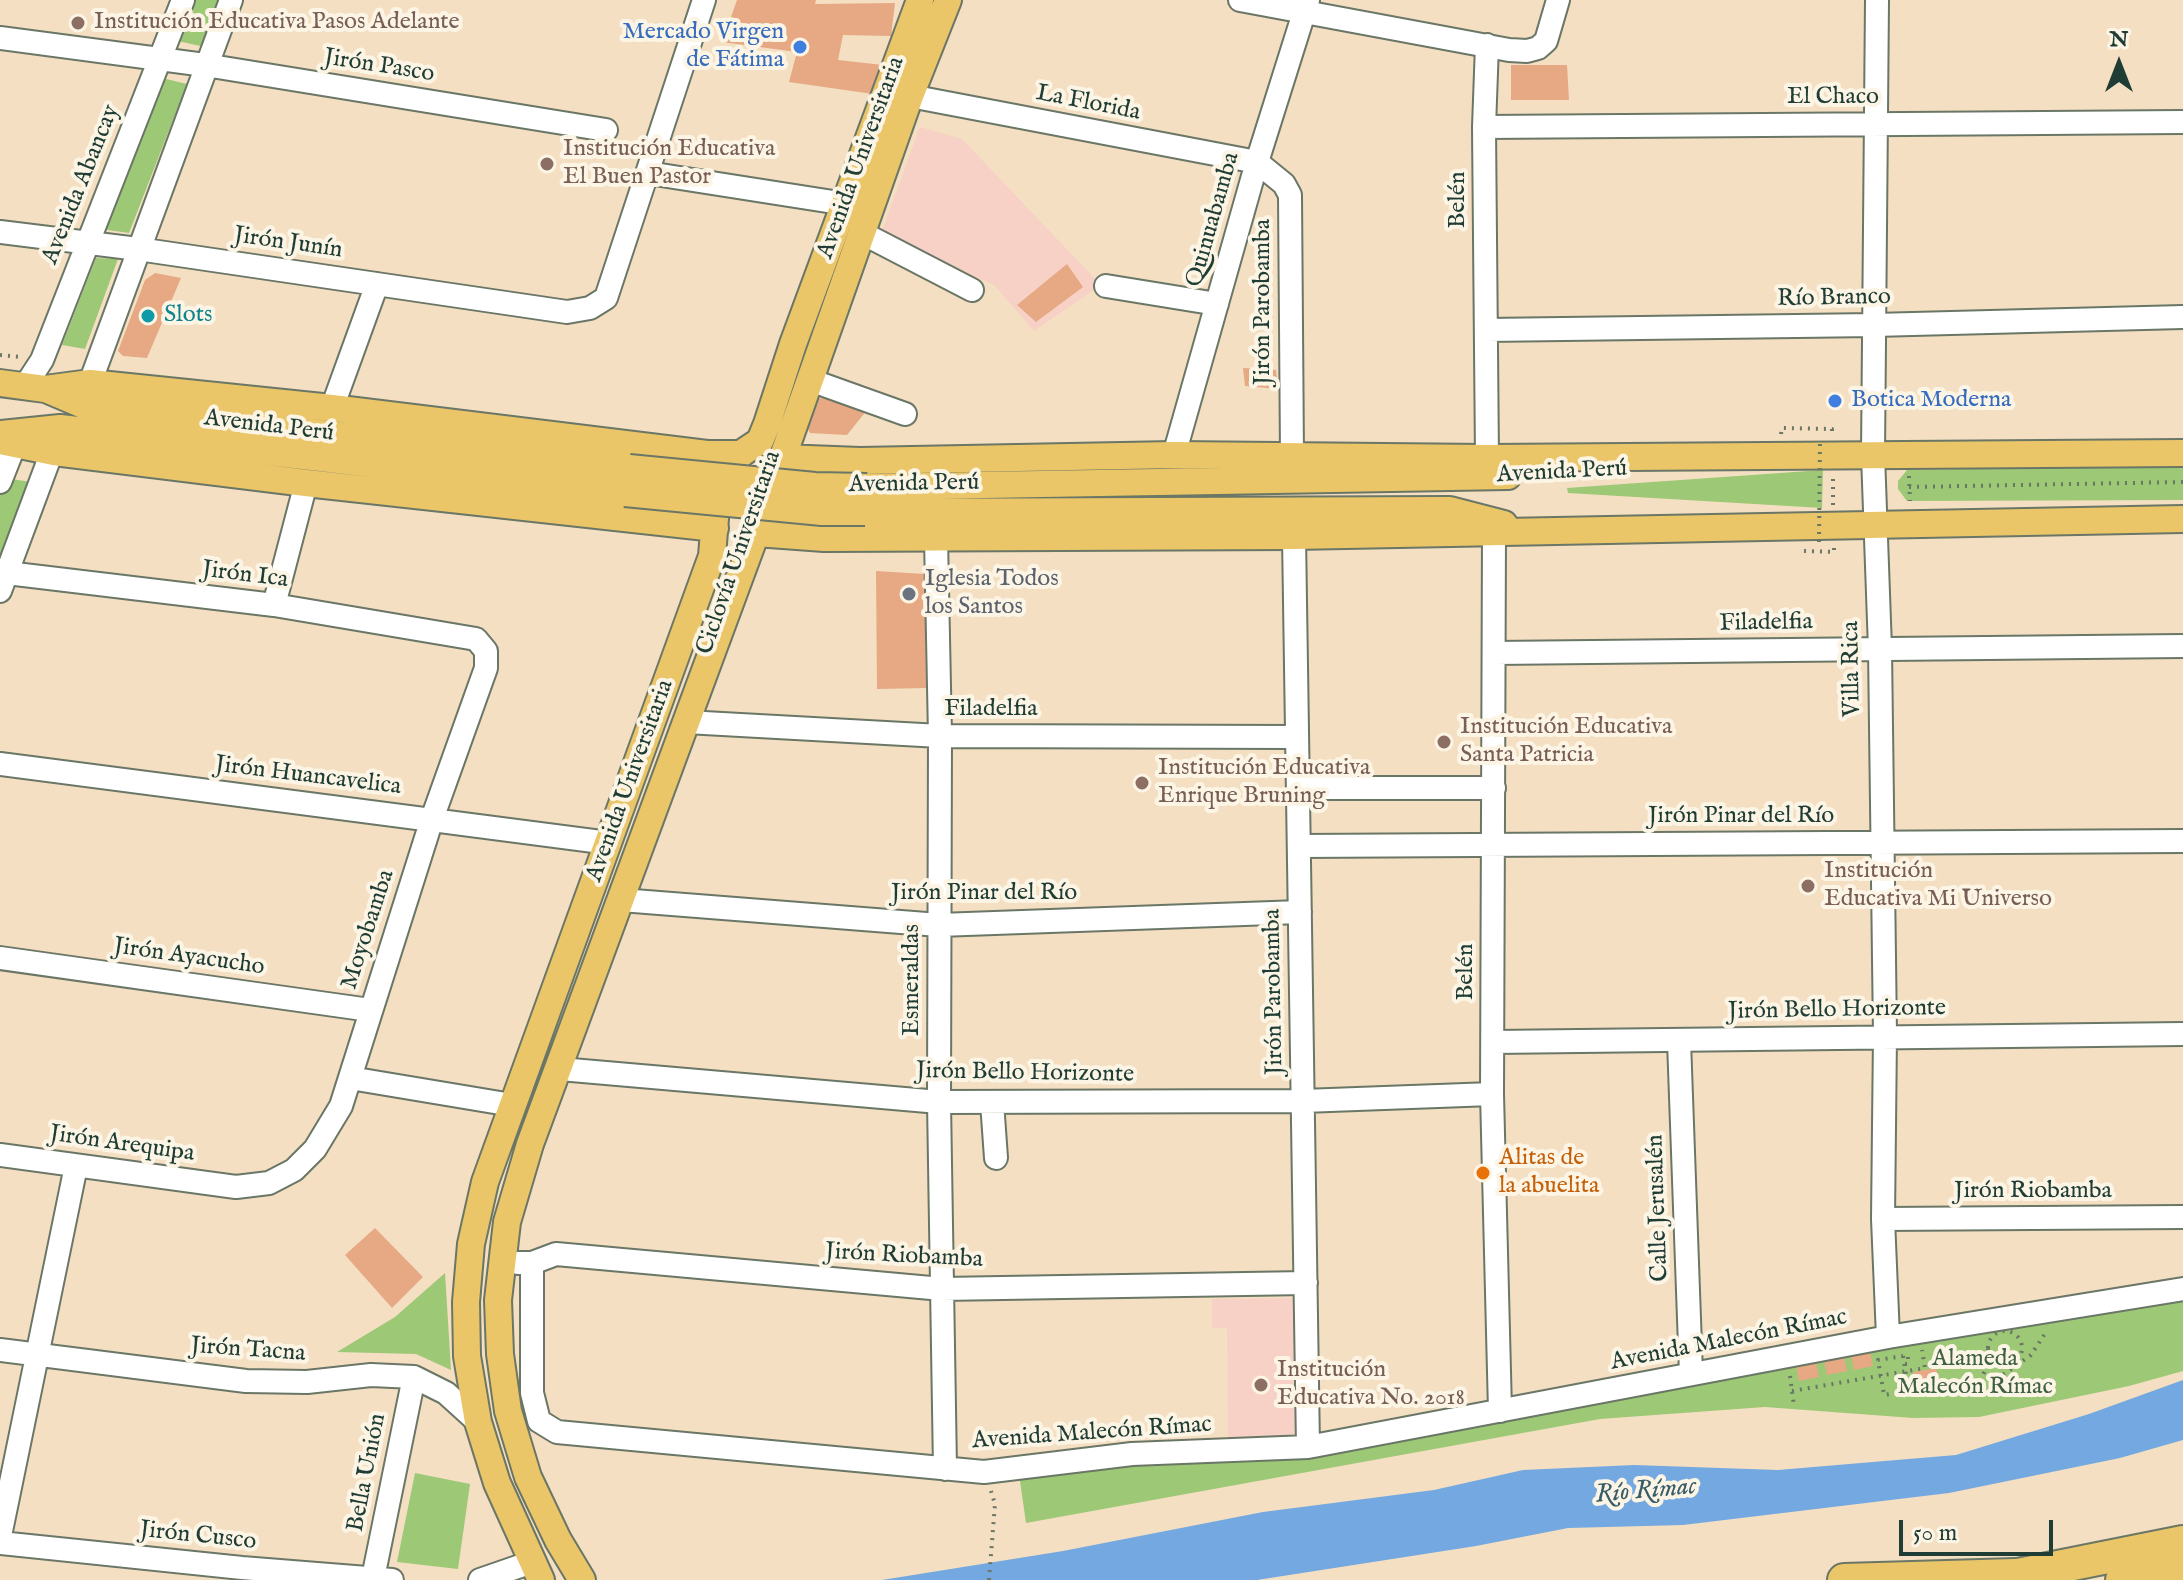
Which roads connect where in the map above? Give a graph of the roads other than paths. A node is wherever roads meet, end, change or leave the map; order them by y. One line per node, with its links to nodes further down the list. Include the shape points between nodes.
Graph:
1 (183, 0): 12 (street, Avenida Abancay)
2 (231, 0): 13 (street)
3 (704, 0): 20 (street)
4 (920, 0): 21 (main road, Avenida Universitaria)
5 (948, 0): 14 (main road, Avenida Universitaria)
6 (1240, 0): 9 (street)
7 (1558, 0): 11 (street, via 1546,41 1538,48 1518,51)
8 (1877, 0): 16 (street, Villa Rica)
9 (1306, 6): 11 (street); 19 (street, Quinuabamba)
10 (0, 38): 12 (street, Jirón Pasco)
11 (1487, 45): 17 (street, Belén)
12 (161, 59): 13 (street, Jirón Pasco); 24 (street, Avenida Abancay)
13 (205, 65): 18 (street, Jirón Pasco); 25 (street)
14 (910, 96): 19 (street, La Florida); 23 (main road, Avenida Universitaria)
15 (2183, 122): 16 (street, El Chaco)
16 (1876, 124): 17 (street, El Chaco); 31 (street, Villa Rica)
17 (1484, 127): 32 (street, Belén)
18 (606, 130)
19 (1257, 162): 29 (street, Quinuabamba); 45 (street, Jirón Parobamba, via 1290,195)
20 (648, 173): 21 (street); 26 (street, Jirón Junín, via 606,298 590,308 567,312)
21 (846, 204): 41 (main road, Avenida Universitaria, via 760,441)
22 (0, 232): 24 (street, Jirón Junín)
23 (862, 233): 28 (street); 33 (main road, Avenida Universitaria)
24 (86, 243): 25 (street, Jirón Junín); 35 (street, Avenida Abancay, via 42,360)
25 (138, 249): 26 (street, Jirón Junín); 34 (street)
26 (377, 284): 36 (street)
27 (1106, 286): 29 (street)
28 (972, 290)
29 (1217, 304): 42 (street, Quinuabamba)
30 (2183, 317): 31 (street, Río Branco)
31 (1874, 325): 32 (street, Río Branco); 43 (street, Villa Rica)
32 (1486, 330): 47 (street, Belén)
33 (810, 380): 37 (street); 46 (main road, Avenida Universitaria)
34 (90, 383): 35 (main road, Avenida Perú); 36 (main road, Avenida Perú)
35 (23, 386): 48 (main road, Avenida Perú, via 88,407)
36 (332, 408): 41 (main road, Avenida Perú)
37 (905, 414)
38 (5, 440): 39 (main road, Avenida Perú); 49 (street)
39 (57, 440): 48 (main road, Avenida Perú); 50 (main road, Avenida Perú); 60 (street)
40 (2183, 453): 43 (main road, Avenida Perú)
41 (741, 454): 54 (main road, Avenida Universitaria, via 721,486)
42 (1174, 455): 45 (main road, Avenida Perú); 46 (main road, Avenida Perú)
43 (1873, 455): 44 (main road, Avenida Perú); 53 (street, Villa Rica)
44 (1791, 456): 47 (main road, Avenida Perú); 51 (main road, Avenida Perú, via 1565,475)
45 (1292, 457): 47 (main road, Avenida Perú)
46 (782, 458): 55 (main road, Avenida Universitaria)
47 (1487, 458)
48 (627, 480): 51 (main road, Avenida Perú, bridge, via 822,512)
49 (0, 482)
50 (306, 483): 54 (main road, Avenida Perú); 61 (street)
51 (866, 499): 56 (main road, Avenida Perú, via 1450,510)
52 (2183, 519): 53 (main road, Avenida Perú)
53 (1876, 524): 56 (main road, Avenida Perú); 64 (street, Villa Rica)
54 (715, 528): 75 (main road, Avenida Universitaria, via 712,556)
55 (756, 533): 59 (main road, Avenida Perú); 66 (main road, Avenida Universitaria)
56 (1538, 533): 57 (main road, Avenida Perú)
57 (1494, 534): 58 (main road, Avenida Perú); 65 (street, Belén)
58 (1294, 536): 59 (main road, Avenida Perú); 68 (street, Jirón Parobamba)
59 (936, 538): 67 (street, Esmeraldas)
60 (3, 582): 61 (street, Jirón Ica)
61 (274, 605): 62 (street, Jirón Ica)
62 (476, 639): 72 (street, Moyobamba, via 486,651 486,668)
63 (2183, 646): 64 (street, Filadelfia)
64 (1880, 649): 65 (street, Filadelfia); 74 (street, Villa Rica)
65 (1494, 653): 71 (street, Belén)
66 (686, 722): 67 (street, Filadelfia); 78 (main road, Avenida Universitaria)
67 (940, 736): 68 (street, Filadelfia); 80 (street, Esmeraldas)
68 (1297, 737): 70 (street, Jirón Parobamba)
69 (0, 764): 72 (street, Jirón Huancavelica)
70 (1298, 788): 71 (street); 77 (street, Jirón Parobamba)
71 (1494, 788): 76 (street, Belén)
72 (432, 819): 75 (street, Jirón Huancavelica); 82 (street, Moyobamba)
73 (2183, 841): 74 (street, Jirón Pinar del Río)
74 (1881, 842): 76 (street, Jirón Pinar del Río); 84 (street, Villa Rica)
75 (609, 843): 93 (main road, Avenida Universitaria)
76 (1494, 845): 77 (street, Jirón Pinar del Río); 86 (street, Belén)
77 (1299, 846): 79 (street, Jirón Parobamba)
78 (621, 900): 80 (street, Jirón Pinar del Río); 87 (main road, Avenida Universitaria)
79 (1300, 912): 80 (street, Jirón Pinar del Río); 90 (street, Jirón Parobamba)
80 (939, 925): 91 (street, Esmeraldas)
81 (0, 958): 82 (street, Jirón Ayacucho)
82 (370, 1010): 88 (street, Moyobamba)
83 (2183, 1034): 84 (street, Jirón Bello Horizonte)
84 (1885, 1035): 85 (street, Jirón Bello Horizonte); 99 (street, Villa Rica)
85 (1679, 1041): 86 (street, Jirón Bello Horizonte); 108 (street, Calle Jerusalén)
86 (1493, 1042): 89 (street, Belén)
87 (560, 1069): 91 (street, Jirón Bello Horizonte); 100 (main road, Avenida Universitaria, via 516,1186)
88 (350, 1078): 93 (street); 97 (street, Moyobamba, via 335,1117 294,1170 269,1183)
89 (1492, 1094): 90 (street, Jirón Bello Horizonte); 110 (street, Belén)
90 (1303, 1101): 92 (street, Jirón Bello Horizonte); 102 (street, Jirón Parobamba)
91 (939, 1102): 92 (street, Jirón Bello Horizonte); 103 (street, Esmeraldas)
92 (992, 1102): 95 (street)
93 (512, 1105): 111 (main road, Avenida Universitaria, via 485,1182 471,1244 467,1356)
94 (0, 1155): 96 (street, Jirón Arequipa)
95 (996, 1158)
96 (76, 1166): 97 (street, Jirón Arequipa); 107 (street)
97 (236, 1187)
98 (2183, 1217): 99 (street, Jirón Riobamba)
99 (1883, 1219): 105 (street, Villa Rica)
100 (502, 1262): 101 (street, Jirón Riobamba); 122 (main road, Avenida Universitaria, via 499,1341 508,1411 528,1477)
101 (532, 1263): 103 (street, Jirón Riobamba, via 556,1254); 113 (street, Avenida Malecón Rímac, via 532,1393 539,1421 557,1432)
102 (1306, 1283): 103 (street, Jirón Riobamba); 112 (street, Jirón Parobamba)
103 (942, 1289): 113 (street, Esmeraldas)
104 (2183, 1289): 105 (street, Avenida Malecón Rímac)
105 (1888, 1337): 108 (street, Avenida Malecón Rímac)
106 (0, 1350): 107 (street, Jirón Tacna)
107 (37, 1355): 109 (street, Jirón Tacna, via 246,1381); 114 (street)
108 (1691, 1374): 110 (street, Avenida Malecón Rímac)
109 (414, 1377): 111 (street, Jirón Tacna, via 446,1393); 120 (street, Bella Unión)
110 (1500, 1411): 112 (street, Avenida Malecón Rímac)
111 (478, 1422): 118 (main road, Avenida Universitaria, via 497,1483)
112 (1308, 1447): 113 (street, Avenida Malecón Rímac, via 1132,1454 984,1472)
113 (945, 1469)
114 (0, 1536)
115 (2183, 1542): 119 (highway)
116 (0, 1543): 120 (street, Jirón Cusco)
117 (2183, 1569): 124 (highway)
118 (537, 1571): 121 (street)
119 (2008, 1577): 123 (highway)
120 (383, 1579)
121 (480, 1580)
122 (582, 1580)
123 (1844, 1580)
124 (2122, 1580)

